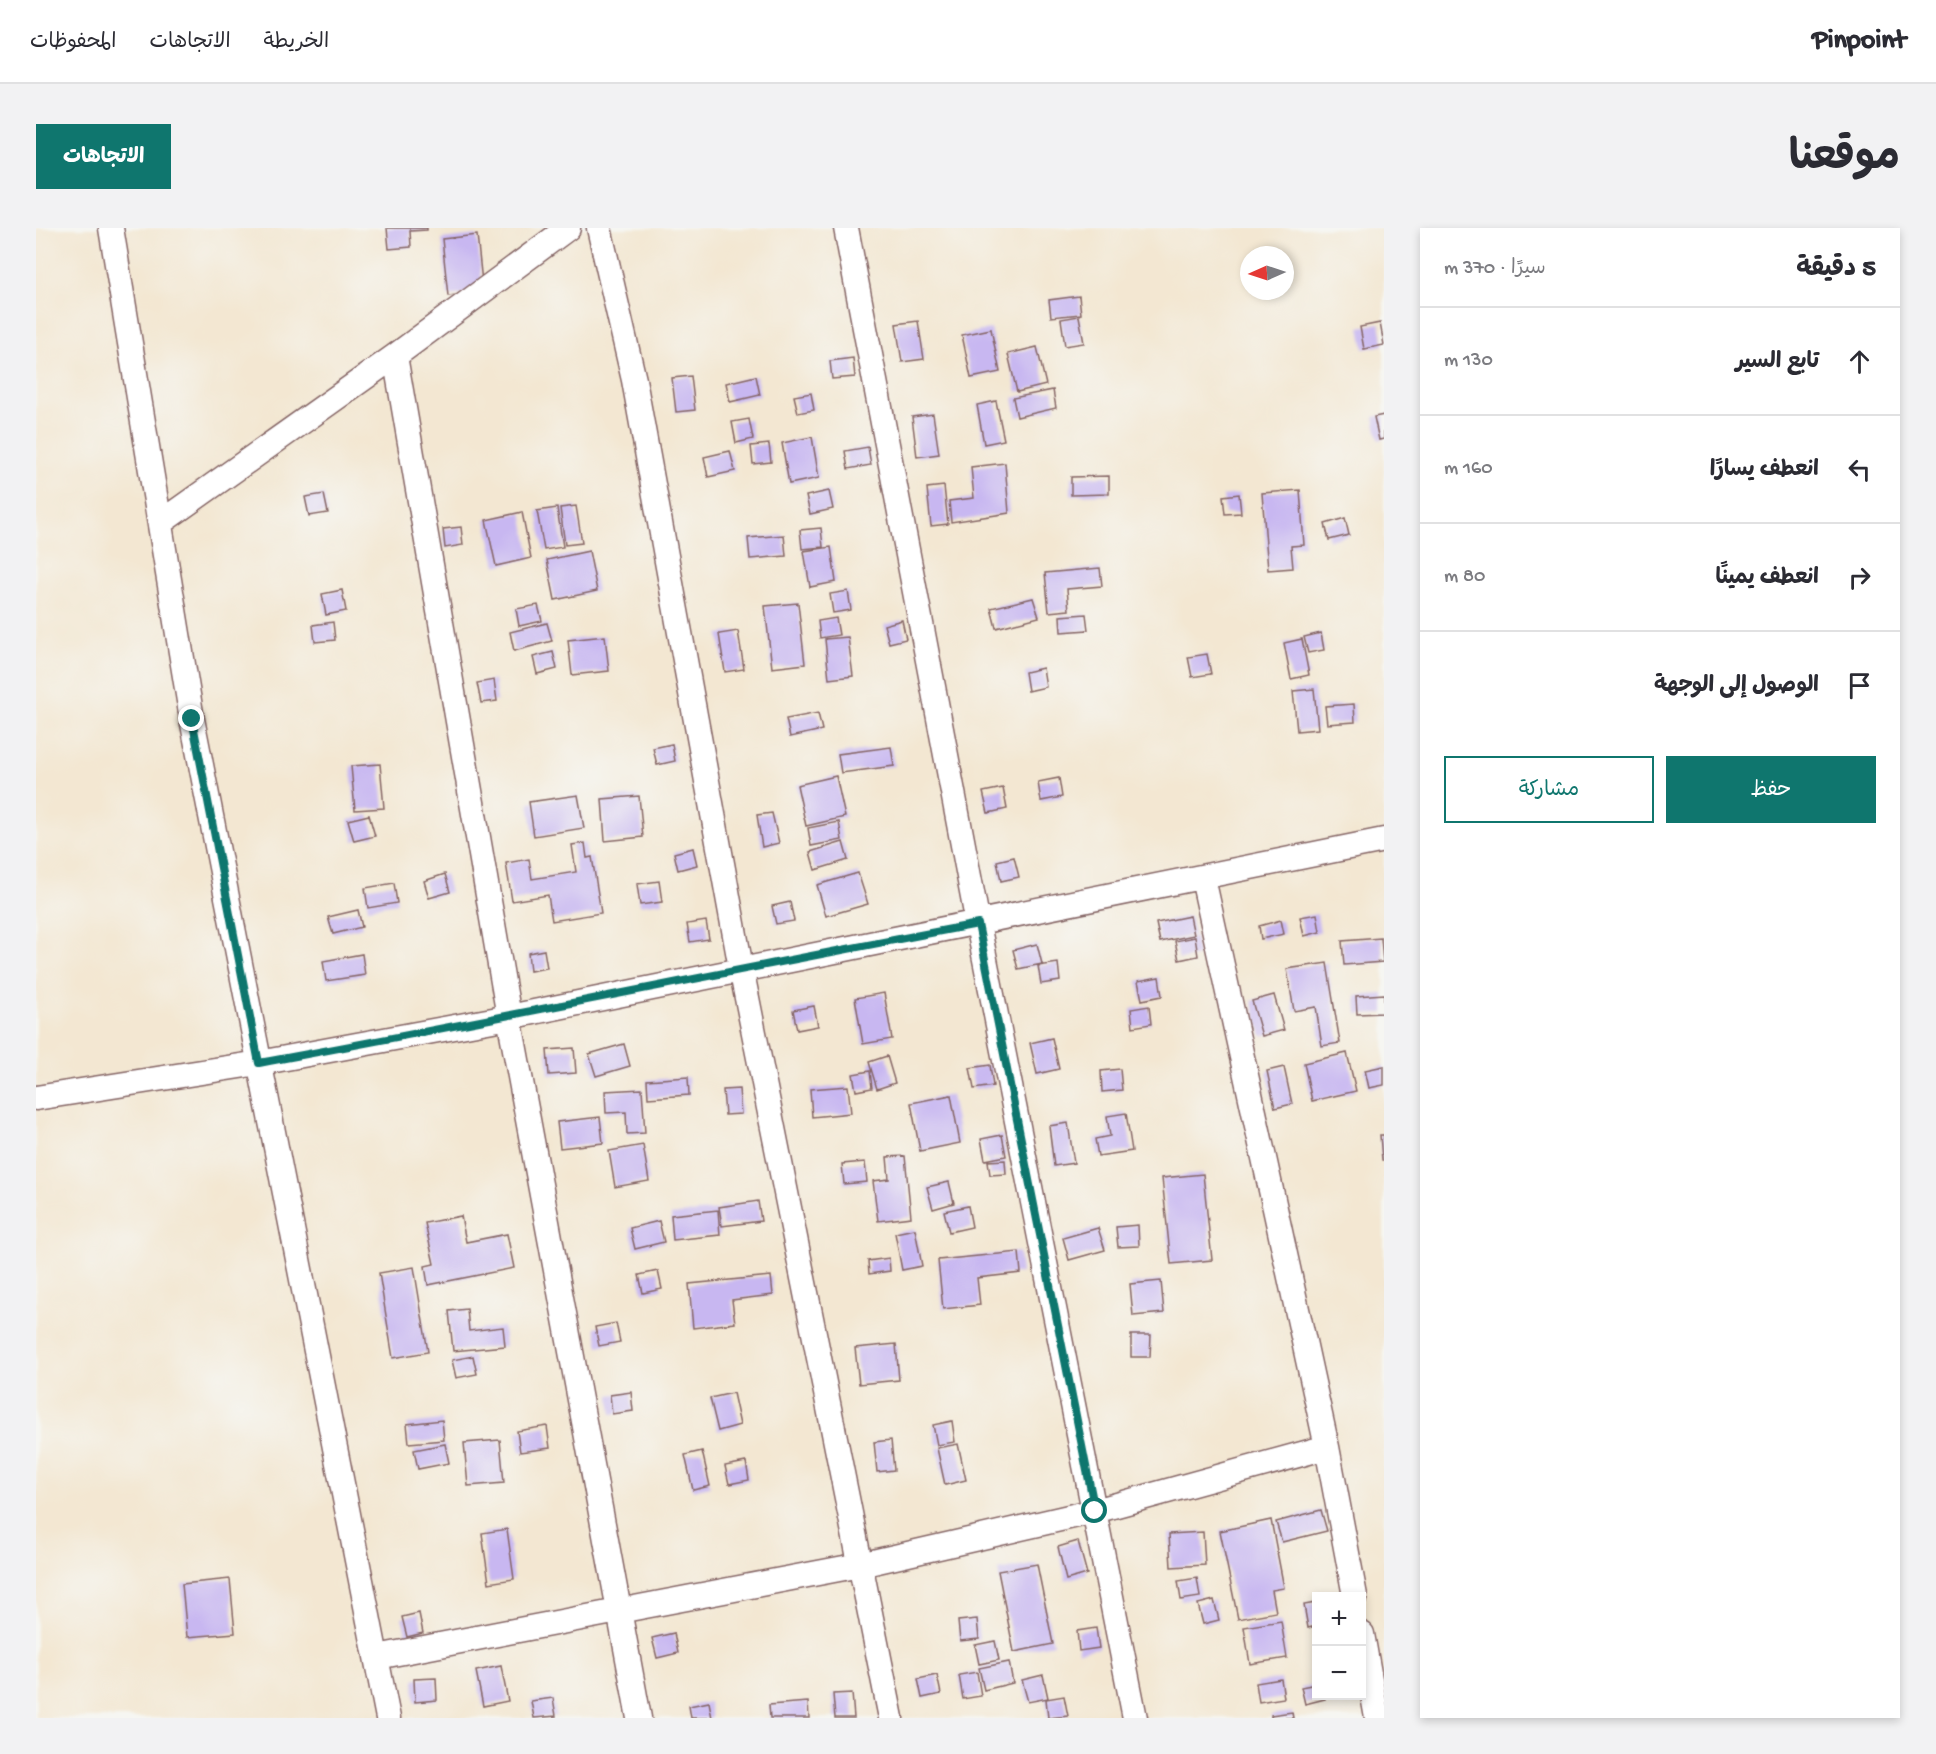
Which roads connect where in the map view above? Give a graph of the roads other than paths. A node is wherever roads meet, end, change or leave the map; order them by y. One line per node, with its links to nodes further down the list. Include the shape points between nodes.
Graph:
1 (111, 228): 6 (street)
2 (568, 228): 5 (street)
3 (599, 228): 10 (street, via 636,392)
4 (846, 228): 9 (street)
5 (394, 356): 6 (street); 11 (street)
6 (160, 523): 12 (street, via 192,719)
7 (1384, 840): 8 (street)
8 (1203, 878): 9 (street); 14 (street)
9 (978, 924): 10 (street); 15 (street)
10 (741, 968): 11 (street); 16 (street)
11 (509, 1017): 12 (street); 18 (street)
12 (259, 1063): 13 (street); 20 (street)
13 (36, 1098)
14 (1327, 1447): 15 (street); 17 (street)
15 (1095, 1511): 16 (street); 24 (street)
16 (861, 1565): 18 (street); 23 (street)
17 (1353, 1592)
18 (618, 1610): 20 (street); 22 (street)
19 (1364, 1646): 25 (street)
20 (377, 1657): 21 (street)
21 (388, 1718)
22 (639, 1718)
23 (891, 1718)
24 (1135, 1718)
25 (1377, 1718)

